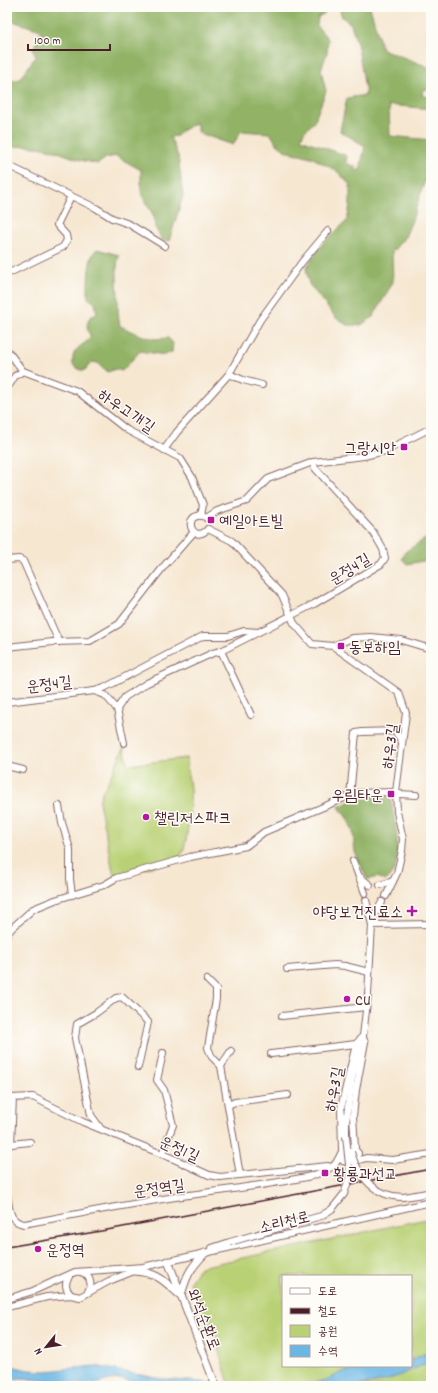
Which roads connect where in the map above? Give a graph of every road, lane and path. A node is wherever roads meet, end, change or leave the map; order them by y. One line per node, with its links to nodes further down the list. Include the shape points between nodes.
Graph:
1 (7, 165): 2 (street)
2 (71, 196): 4 (street, via 129,224); 5 (street, via 56,225 66,235 67,240 63,247)
3 (328, 231): 8 (street, via 260,320)
4 (165, 246)
5 (7, 274)
6 (7, 350): 7 (street)
7 (23, 371): 10 (street, via 15,376); 12 (street, 하우고개길, via 77,391 127,430)
8 (229, 374): 9 (street); 12 (street)
9 (262, 385)
10 (7, 388)
11 (431, 428): 13 (street, via 385,452)
12 (164, 450): 14 (street, 하우고개길, via 180,458 192,477 203,505)
13 (313, 462): 14 (street, via 268,480 248,501); 18 (street, 운정4길, via 315,468 373,532 385,558 382,564)
14 (204, 517): 15 (street, 하우고개길, via 209,525); 16 (street, via 196,516 192,519 190,523)
15 (208, 529): 16 (street, via 204,533); 18 (street, via 232,541 282,595)
16 (194, 532): 20 (street, via 119,624 90,640)
17 (7, 560): 20 (street, via 23,561)
18 (291, 616): 19 (street, 운정4길); 21 (street, via 312,644)
19 (260, 632): 24 (street, 운정4길); 25 (street, 운정4길, via 244,631 228,636 203,636)
20 (59, 642): 22 (street)
21 (333, 646): 23 (street, via 352,638 371,637 401,640); 29 (street, 하우3길, via 399,693 406,713)
22 (7, 647)
23 (431, 649)
24 (221, 651): 27 (street, 운정4길, via 147,683 125,697); 28 (street)
25 (94, 691): 26 (street, 운정4길); 27 (street, 운정4길, via 105,695)
26 (7, 702)
27 (117, 709): 30 (street)
28 (251, 715)
29 (402, 742): 33 (street, 하우3길); 34 (street, via 395,731 356,733)
30 (124, 743)
31 (7, 766): 32 (street)
32 (23, 770)
33 (396, 792): 34 (street, via 356,792); 35 (street); 39 (street, 하우3길, via 396,812 403,839 400,863)
34 (350, 796): 43 (street, via 264,832 246,846 190,857 116,878 104,885)
35 (416, 796)
36 (59, 806): 43 (street, via 70,849)
37 (353, 861): 38 (street)
38 (359, 876): 41 (street); 42 (street)
39 (392, 882): 40 (street); 45 (street, 하우3길)
40 (380, 884)
41 (370, 885)
42 (364, 893)
43 (72, 895): 47 (street, via 33,909)
44 (366, 900): 45 (street, 하우3길)
45 (372, 923): 46 (street); 49 (street, 하우3길)
46 (431, 924)
47 (8, 932)
48 (287, 969): 49 (street, via 335,965)
49 (369, 972): 51 (street, 하우3길)
50 (207, 980): 58 (street, via 216,989 208,1048 212,1057)
51 (366, 1007): 52 (street); 53 (street, 하우3길)
52 (282, 1016)
53 (363, 1036): 54 (street, 하우3길); 65 (street, via 352,1078); 68 (street, 하우3길, via 365,1042 353,1116)
54 (356, 1044): 57 (street); 69 (street, 하우3길, via 340,1108)
55 (231, 1051): 58 (street)
56 (163, 1053): 70 (street, via 157,1080 164,1090 173,1125)
57 (271, 1054)
58 (221, 1066): 63 (street)
59 (138, 1067): 64 (street, via 148,1022 122,997 116,998 77,1024 74,1038 91,1115)
60 (7, 1093): 62 (street)
61 (288, 1095): 63 (street)
62 (12, 1098): 64 (street, 운정1길, via 33,1097); 67 (street)
63 (228, 1105): 76 (street)
64 (100, 1129): 70 (street, 운정1길)
65 (346, 1136): 77 (street, bridge, via 360,1174 383,1194 403,1197); 81 (street, bridge, via 350,1175 344,1194 332,1209 309,1220)
66 (30, 1142): 67 (street)
67 (9, 1146)
68 (356, 1151): 69 (street, via 352,1147 347,1147); 72 (street); 73 (street)
69 (341, 1153): 74 (street); 75 (street)
70 (162, 1154): 76 (street, 운정1길, via 209,1175)
71 (431, 1154): 72 (street, via 394,1160)
72 (366, 1158): 73 (street)
73 (356, 1161): 74 (street)
74 (346, 1163): 75 (street, 운정1길)
75 (334, 1165): 76 (street, 운정1길); 78 (street, 운정역길, via 313,1175 106,1208 24,1224 13,1219)
76 (240, 1175)
77 (431, 1192)
78 (7, 1195)
79 (431, 1202): 80 (street, 소리천로)
80 (205, 1253): 81 (street, 소리천로); 89 (street, via 192,1267)
81 (183, 1258): 82 (street, 소리천로)
82 (168, 1261): 83 (street, 소리천로); 89 (street, 와석순환로)
83 (144, 1267): 84 (street); 85 (street)
84 (135, 1271): 87 (street); 89 (street, via 158,1276)
85 (79, 1272): 86 (street); 87 (street, via 86,1274 91,1281)
86 (71, 1274): 88 (street, via 66,1280); 90 (street)
87 (87, 1293): 88 (street, via 80,1297)
88 (71, 1295): 91 (street, via 47,1297)
89 (181, 1296): 92 (street, 와석순환로)
90 (7, 1299)
91 (7, 1307)
92 (216, 1386)

